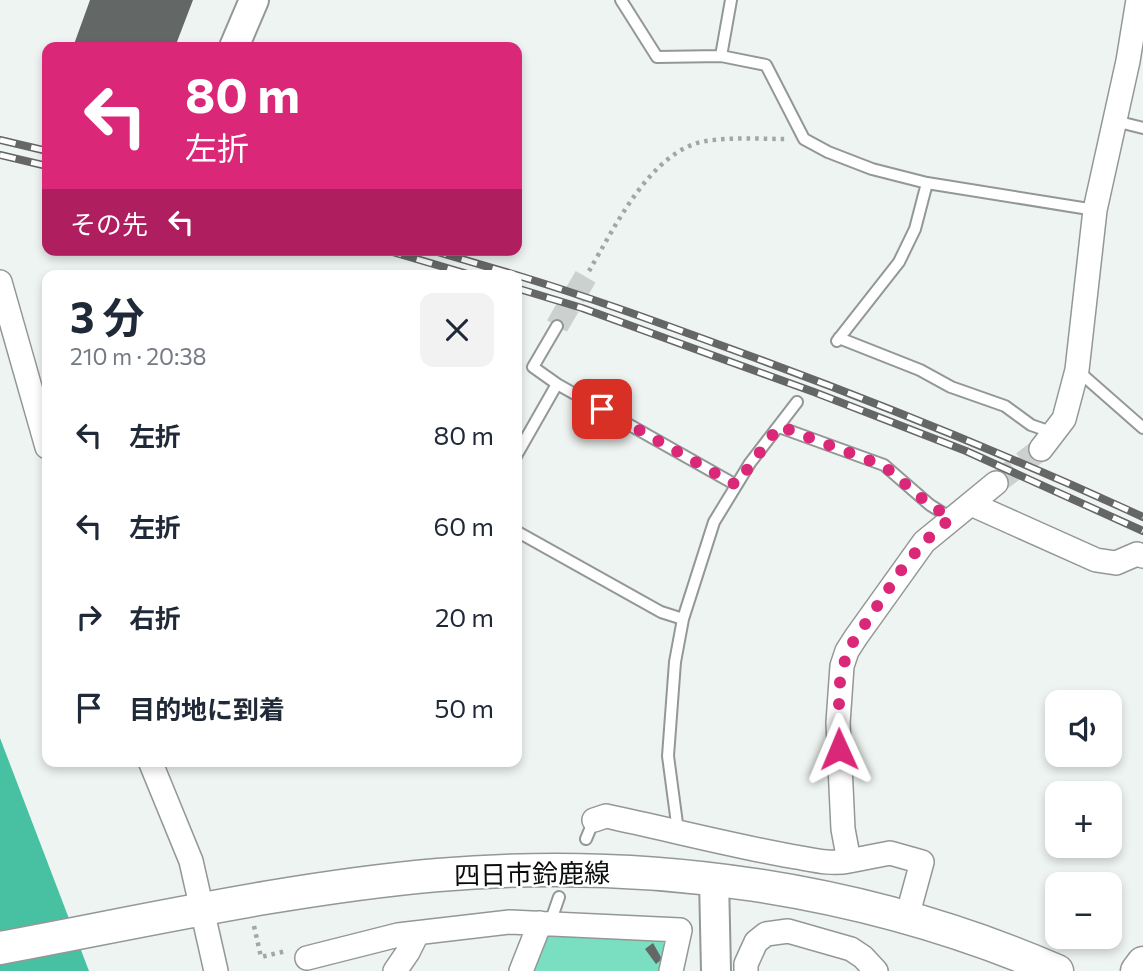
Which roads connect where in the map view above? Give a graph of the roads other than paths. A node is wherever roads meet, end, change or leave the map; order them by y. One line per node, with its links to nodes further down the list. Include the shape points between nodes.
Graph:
1 (254, 0): 5 (street)
2 (621, 0): 6 (lane, via 657,57)
3 (731, 0): 6 (lane)
4 (1138, 0): 7 (street)
5 (236, 42)
6 (720, 56): 10 (lane, via 766,65 804,139 872,169)
7 (1135, 62): 8 (street)
8 (1115, 121): 9 (lane); 11 (street)
9 (1143, 128)
10 (927, 183): 11 (lane); 20 (lane, via 915,229 899,262 838,339 1005,406)
11 (1095, 210): 14 (street)
12 (0, 282): 19 (street)
13 (557, 326): 15 (lane, via 533,367)
14 (1077, 370): 18 (lane); 20 (street, via 1064,419)
15 (558, 384): 21 (lane); 23 (lane)
16 (797, 402): 17 (lane)
17 (779, 426): 23 (lane); 25 (lane, via 884,466)
18 (1143, 428)
19 (42, 429)
20 (1047, 441)
21 (522, 446)
22 (996, 483): 24 (street)
23 (736, 485): 28 (lane, via 714,522)
24 (971, 504): 25 (street); 27 (street, via 1096,560 1116,562)
25 (951, 518): 32 (street, via 902,569 851,644 842,666 838,723)
26 (522, 534): 28 (lane, via 661,612)
27 (1143, 556)
28 (683, 619): 31 (lane, via 667,756)
29 (152, 767): 35 (street, via 191,861)
30 (590, 829): 31 (street, via 606,816)
31 (678, 831): 32 (street, via 825,862)
32 (849, 860): 36 (street, via 890,853 922,862)
33 (714, 879): 35 (main road, 四日市鈴鹿線, via 562,869 500,871 388,881); 36 (main road, 四日市鈴鹿線, via 795,891); 46 (street)
34 (559, 897): 37 (lane)
35 (195, 912): 39 (main road, 四日市鈴鹿線); 42 (street)
36 (907, 917): 49 (main road, 四日市鈴鹿線)
37 (545, 923): 38 (street, via 510,922); 44 (street); 45 (street, via 680,930)
38 (417, 934): 40 (street); 43 (street)
39 (0, 948)
40 (307, 958)
41 (1143, 963): 50 (main road)
42 (216, 971)
43 (394, 971)
44 (521, 971)
45 (671, 971)
46 (716, 971)
47 (746, 971): 48 (street, via 756,942 766,934 788,931 851,949)
48 (876, 971)
49 (1057, 971)
50 (1137, 971)

